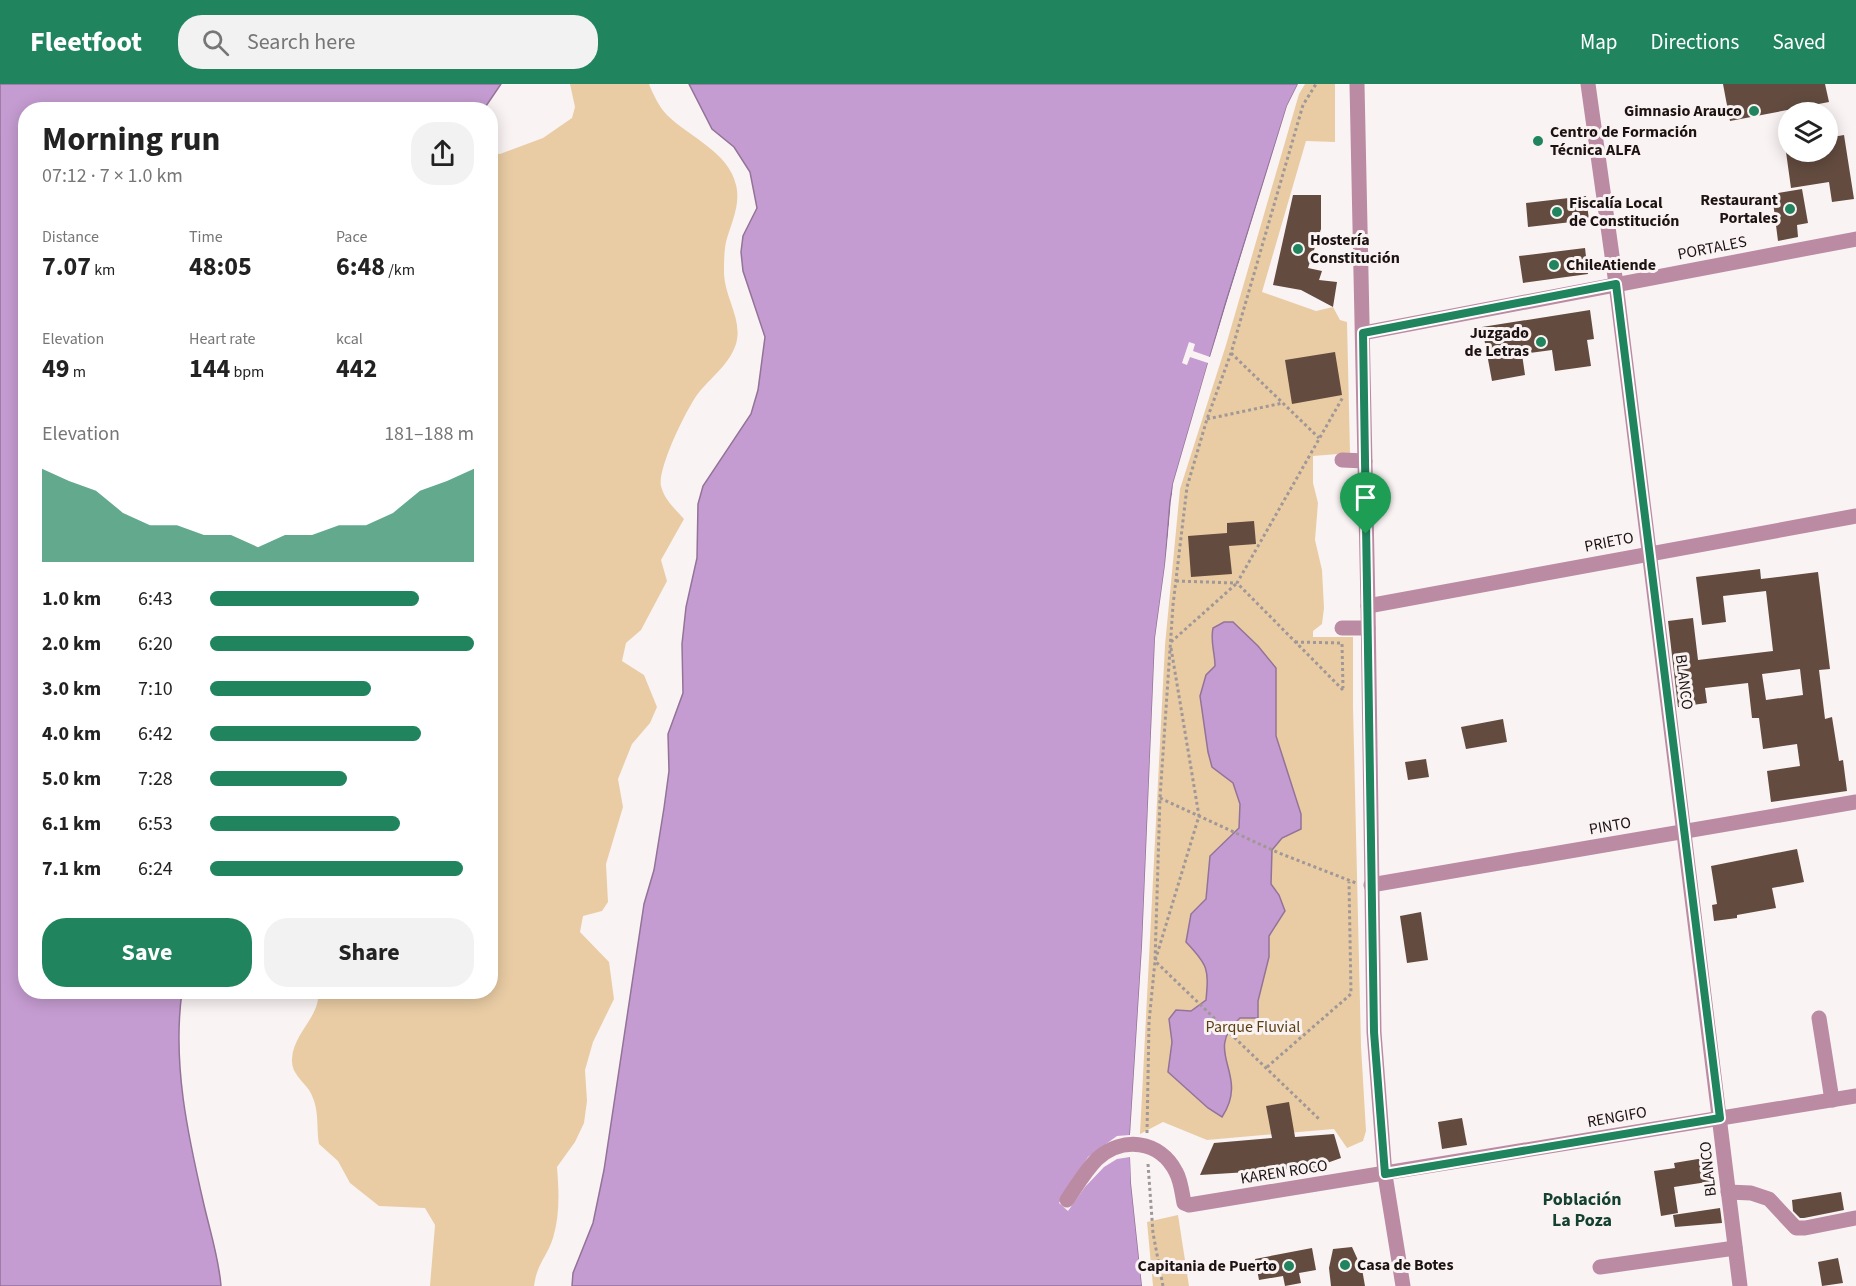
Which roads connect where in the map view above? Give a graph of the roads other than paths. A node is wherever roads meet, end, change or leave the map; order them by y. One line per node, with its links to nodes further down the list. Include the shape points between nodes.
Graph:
1 (1357, 84): 5 (street)
2 (1588, 84): 4 (street, BLANCO)
3 (1856, 239): 4 (street, PORTALES)
4 (1616, 284): 5 (street, PORTALES); 9 (street, BLANCO)
5 (1363, 333): 7 (street)
6 (1342, 460): 7 (street)
7 (1365, 461): 10 (street)
8 (1856, 516): 9 (street, PRIETO)
9 (1650, 553): 10 (street, PRIETO); 14 (street, BLANCO)
10 (1368, 606): 12 (street)
11 (1342, 628): 12 (street)
12 (1368, 628): 15 (street)
13 (1856, 802): 14 (street, PINTO)
14 (1685, 831): 15 (street, PINTO); 19 (street, BLANCO)
15 (1371, 885): 20 (street, via 1374,1032)
16 (1819, 1018): 18 (street)
17 (1856, 1096): 18 (street, RENGIFO)
18 (1832, 1100): 19 (street, RENGIFO)
19 (1720, 1118): 20 (street, RENGIFO); 21 (street, BLANCO)
20 (1385, 1174): 22 (street, KAREN ROCO, via 1189,1205 1184,1203 1180,1181 1170,1163 1146,1144 1123,1145 1098,1158); 26 (street)
21 (1728, 1192): 23 (street, via 1769,1199 1796,1228); 24 (street, BLANCO)
22 (1067, 1200)
23 (1855, 1218)
24 (1735, 1248): 25 (street); 27 (street, BLANCO)
25 (1600, 1267)
26 (1403, 1286)
27 (1740, 1286)

